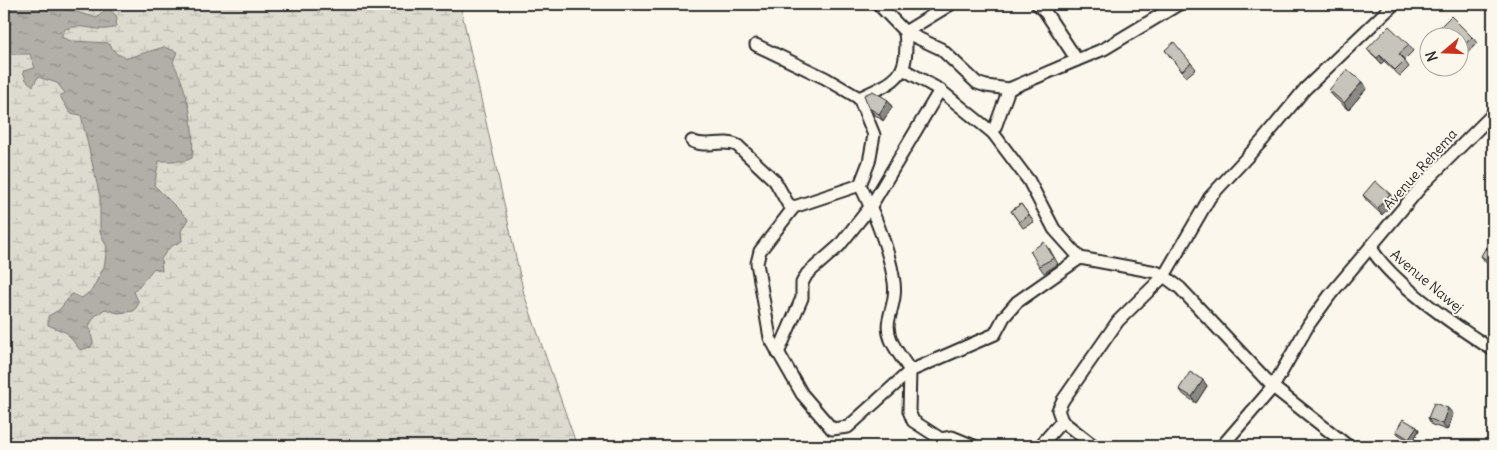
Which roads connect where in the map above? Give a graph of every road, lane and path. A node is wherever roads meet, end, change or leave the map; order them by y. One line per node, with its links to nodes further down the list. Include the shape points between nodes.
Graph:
1 (878, 4): 6 (street)
2 (951, 4): 6 (street)
3 (1037, 4): 8 (street)
4 (1179, 4): 8 (street, via 1104,49)
5 (1394, 4): 21 (street, via 1305,89 1210,197)
6 (905, 32): 9 (street, via 908,52); 10 (street, via 941,49 977,82 992,88)
7 (756, 45): 12 (street)
8 (1078, 60): 10 (street)
9 (903, 69): 11 (street); 12 (street, via 887,85)
10 (1009, 89): 14 (street)
11 (940, 90): 14 (street); 17 (street)
12 (859, 98): 16 (street, via 874,135 870,162)
13 (1493, 114): 19 (street, Avenue Rehema, via 1425,182)
14 (993, 132): 20 (street, via 1034,189 1054,229)
15 (692, 141): 18 (street, via 738,146 775,181 788,204)
16 (860, 185): 17 (street); 18 (street)
17 (871, 206): 23 (street, via 839,246 806,274 802,282 802,298); 24 (street, via 894,282 889,334 892,345)
18 (794, 207): 23 (street, via 760,251 757,262 770,338)
19 (1371, 248): 22 (street, Avenue Nawej, via 1394,276 1462,330); 25 (street, Avenue Rehema, via 1309,324)
20 (1080, 258): 21 (street); 24 (street, via 1017,302 995,334)
21 (1164, 276): 25 (street, via 1180,288); 26 (street, via 1118,321 1063,400 1058,410)
22 (1493, 350)
23 (778, 353): 24 (street, via 802,394 832,429 848,427)
24 (910, 371): 27 (street, via 909,411 913,421 941,439 952,437)
25 (1273, 387): 30 (street, Avenue Rehema); 31 (street)
26 (1062, 421): 28 (street); 29 (street)
27 (974, 446)
28 (1040, 446)
29 (1094, 446)
30 (1222, 446)
31 (1348, 446)

